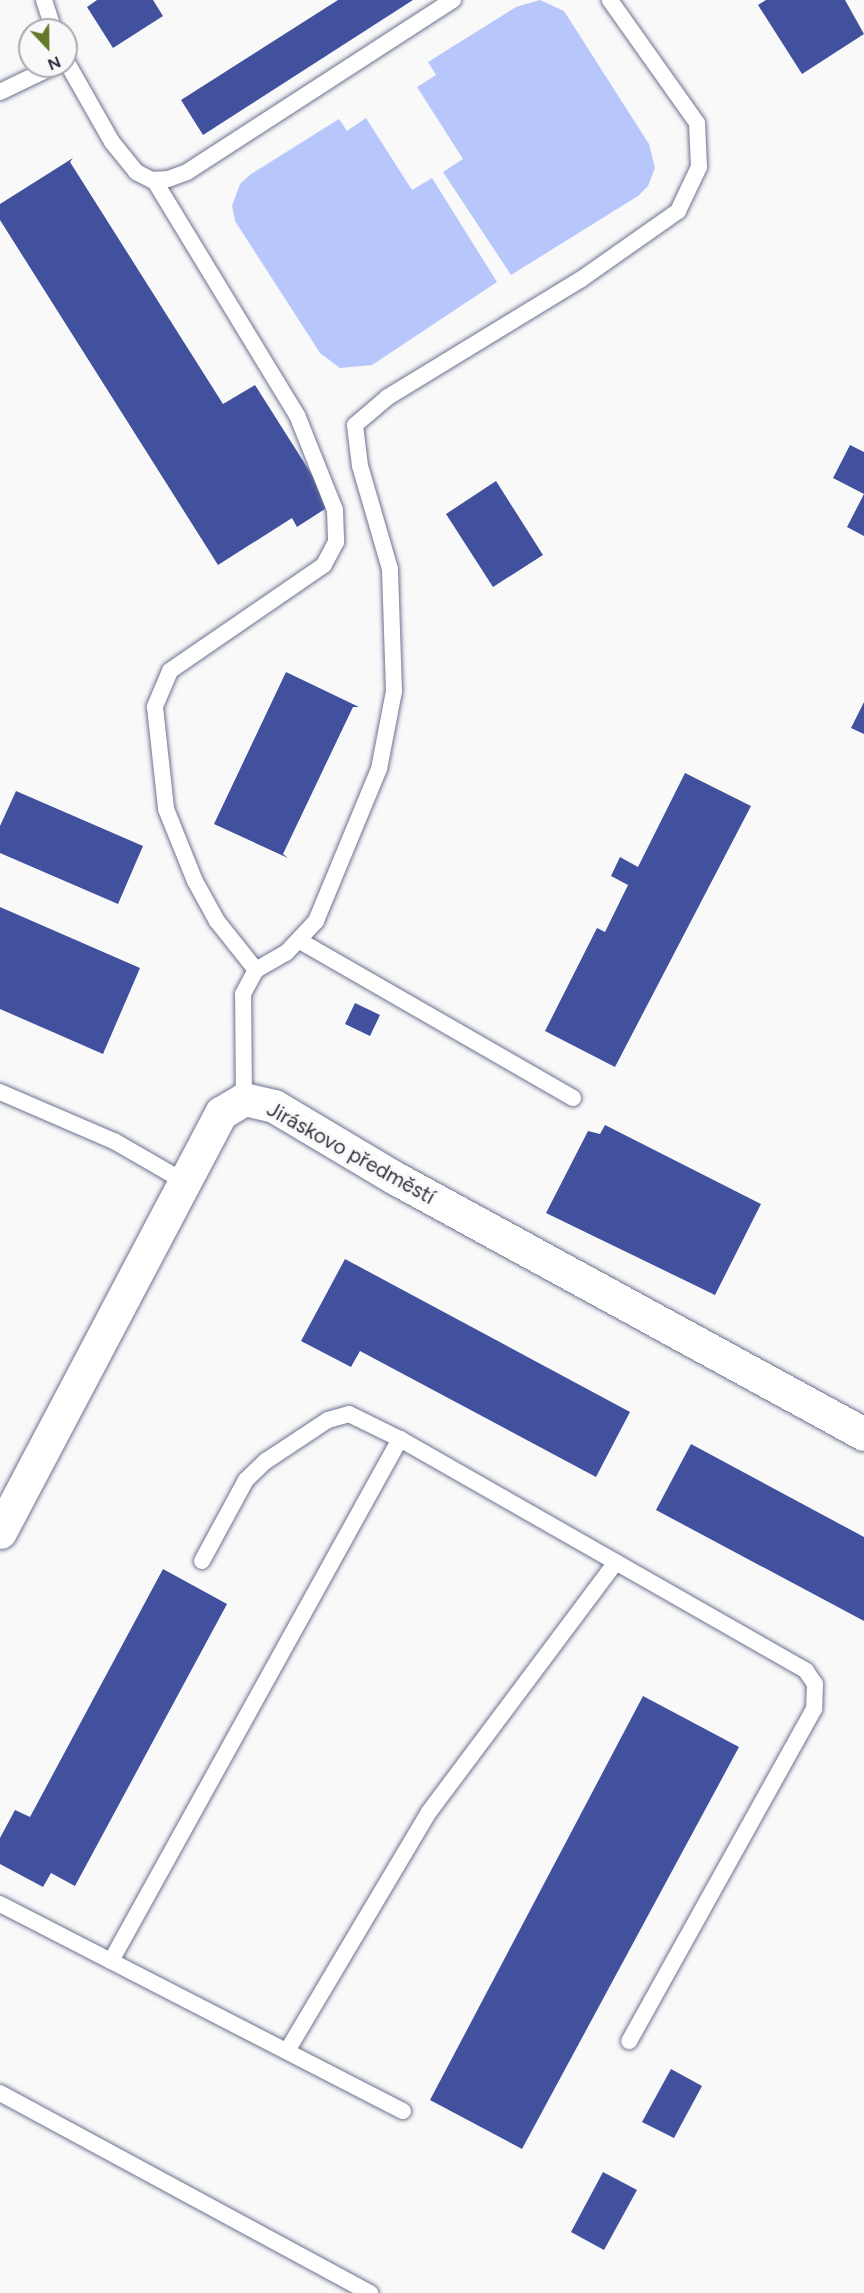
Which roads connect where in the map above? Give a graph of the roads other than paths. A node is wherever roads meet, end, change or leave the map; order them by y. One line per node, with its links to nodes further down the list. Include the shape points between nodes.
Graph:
1 (44, 0): 4 (lane)
2 (453, 0): 8 (lane, via 187,172)
3 (609, 0): 9 (lane, via 697,123 699,167 678,211 580,280 388,397 355,425 360,466 390,569 394,692 379,769 316,921)
4 (50, 18)
5 (29, 78): 7 (lane)
6 (76, 78): 8 (lane, via 112,142 136,172)
7 (0, 92)
8 (154, 180): 10 (lane, via 297,415 335,510 336,542 324,565 170,671 155,707 166,809 195,881 217,921)
9 (300, 941): 10 (lane); 12 (lane)
10 (256, 970): 13 (lane, via 243,994)
11 (0, 1092): 14 (lane, via 114,1141)
12 (573, 1098)
13 (244, 1099): 14 (street, Jiráskovo předměstí, via 221,1113); 15 (street, Jiráskovo předměstí, via 274,1106 395,1178)
14 (185, 1182): 17 (street, Jiráskovo předměstí)
15 (864, 1434)
16 (400, 1439): 18 (lane, via 349,1414 328,1420 266,1461 246,1480); 19 (lane); 21 (lane)
17 (0, 1532)
18 (202, 1561)
19 (616, 1562): 22 (lane, via 806,1671 817,1696 814,1709); 23 (lane, via 429,1812)
20 (0, 1904): 21 (lane)
21 (111, 1961): 23 (lane)
22 (629, 2041)
23 (286, 2051): 25 (lane)
24 (0, 2093): 26 (lane)
25 (404, 2111)
26 (370, 2293)

